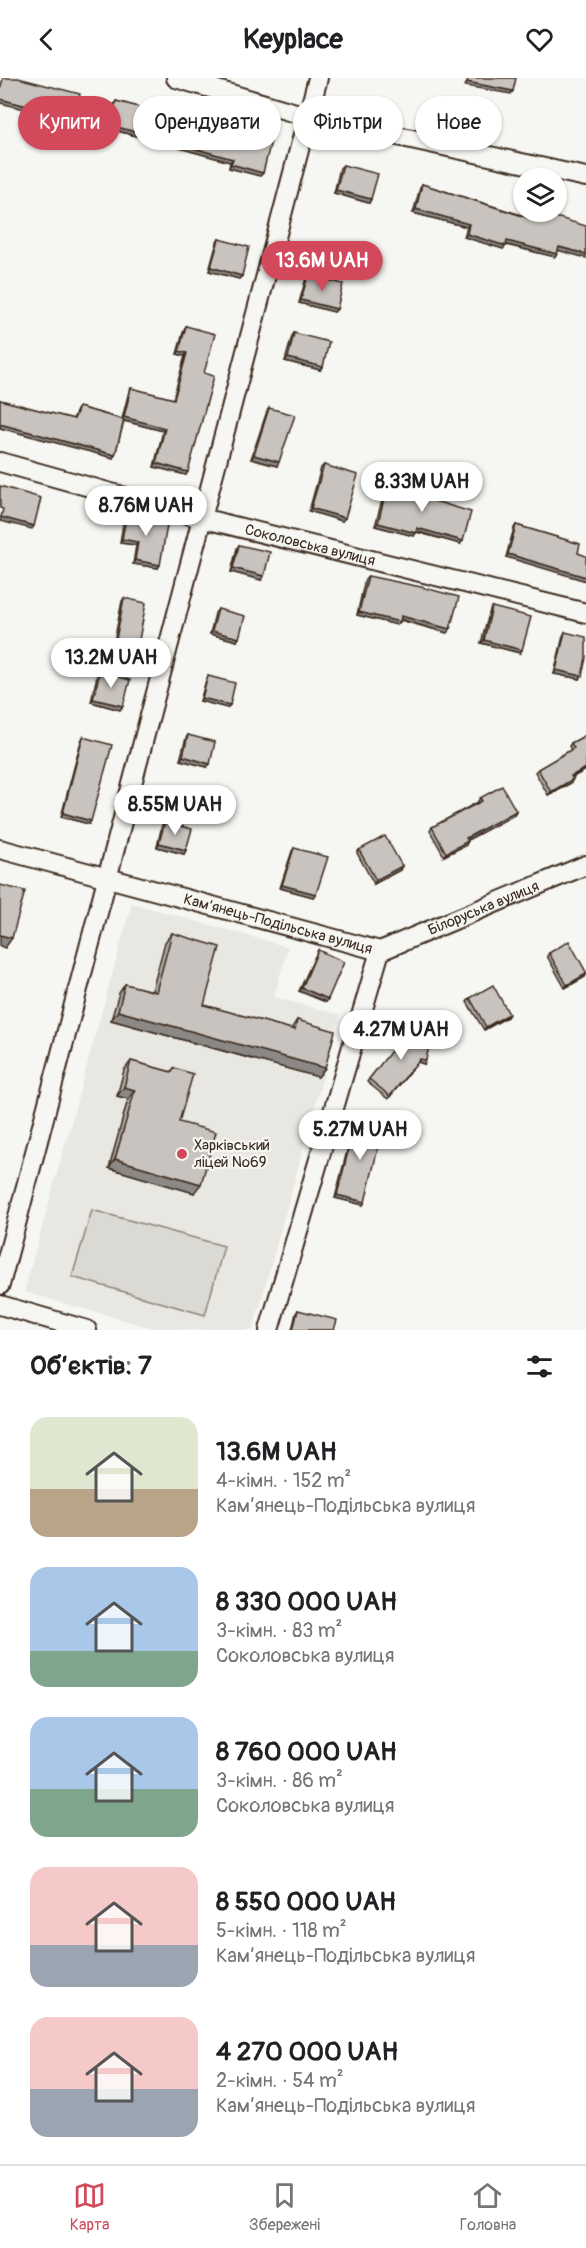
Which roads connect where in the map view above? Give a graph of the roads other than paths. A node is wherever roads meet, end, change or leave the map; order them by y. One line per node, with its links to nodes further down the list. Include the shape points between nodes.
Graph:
1 (176, 78): 4 (street)
2 (318, 78): 3 (street)
3 (312, 96)
4 (293, 112)
5 (403, 137): 7 (street)
6 (297, 150): 9 (street)
7 (586, 177)
8 (0, 462): 9 (street, Соколовська вулиця)
9 (201, 518): 10 (street, Соколовська вулиця); 13 (street)
10 (586, 613)
11 (0, 849): 13 (street, Кам’янець-Подільська вулиця)
12 (586, 865): 14 (street, Білоруська вулиця)
13 (107, 876): 14 (street, Кам’янець-Подільська вулиця); 15 (street)
14 (380, 951): 18 (street, Кам’янець-Подільська вулиця)
15 (0, 1285)
16 (0, 1305): 17 (street)
17 (87, 1330)
18 (269, 1330)

